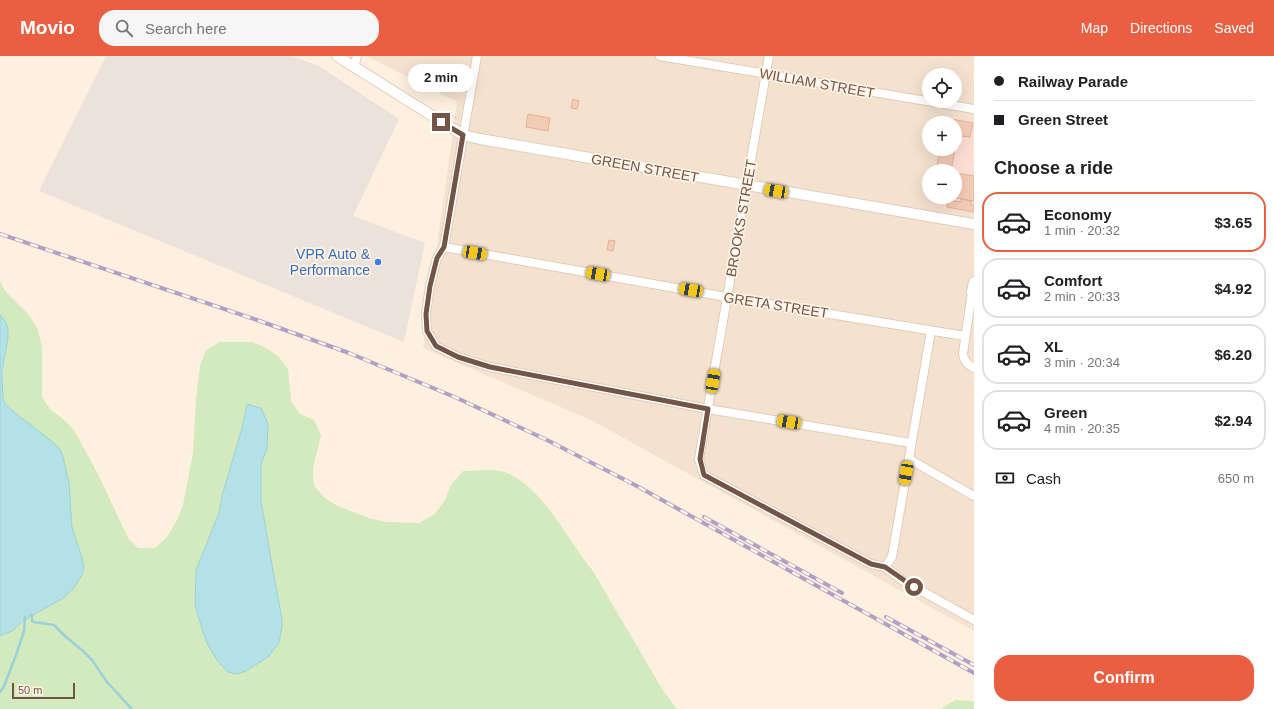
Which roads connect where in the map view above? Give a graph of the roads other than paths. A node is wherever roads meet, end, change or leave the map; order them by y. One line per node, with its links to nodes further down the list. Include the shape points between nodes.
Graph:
1 (337, 56): 6 (street, GREEN STREET)
2 (357, 56): 6 (street)
3 (477, 56): 9 (street)
4 (660, 56): 7 (street, WILLIAM STREET)
5 (768, 56): 7 (street, BROOKS STREET)
6 (354, 67): 9 (street, GREEN STREET)
7 (765, 74): 8 (street, WILLIAM STREET); 10 (street, BROOKS STREET)
8 (974, 109)
9 (463, 135): 10 (street, GREEN STREET); 12 (street)
10 (746, 186): 11 (street, GREEN STREET); 14 (street, BROOKS STREET)
11 (974, 224)
12 (444, 247): 14 (street, GRETA STREET); 18 (street, via 437,258 426,314 427,331 436,346 458,357 490,367)
13 (974, 289): 16 (street)
14 (727, 297): 15 (street, GRETA STREET); 18 (street, BROOKS STREET)
15 (931, 331): 16 (street, GRETA STREET); 19 (street)
16 (965, 336): 17 (street, via 964,360)
17 (971, 367)
18 (708, 409): 19 (street); 22 (street, BROOKS STREET, via 700,459 704,475 871,564)
19 (911, 443): 20 (street)
20 (909, 459): 21 (street); 22 (street, via 892,557)
21 (974, 496)
22 (885, 567): 23 (street, via 902,580)
23 (974, 620)

